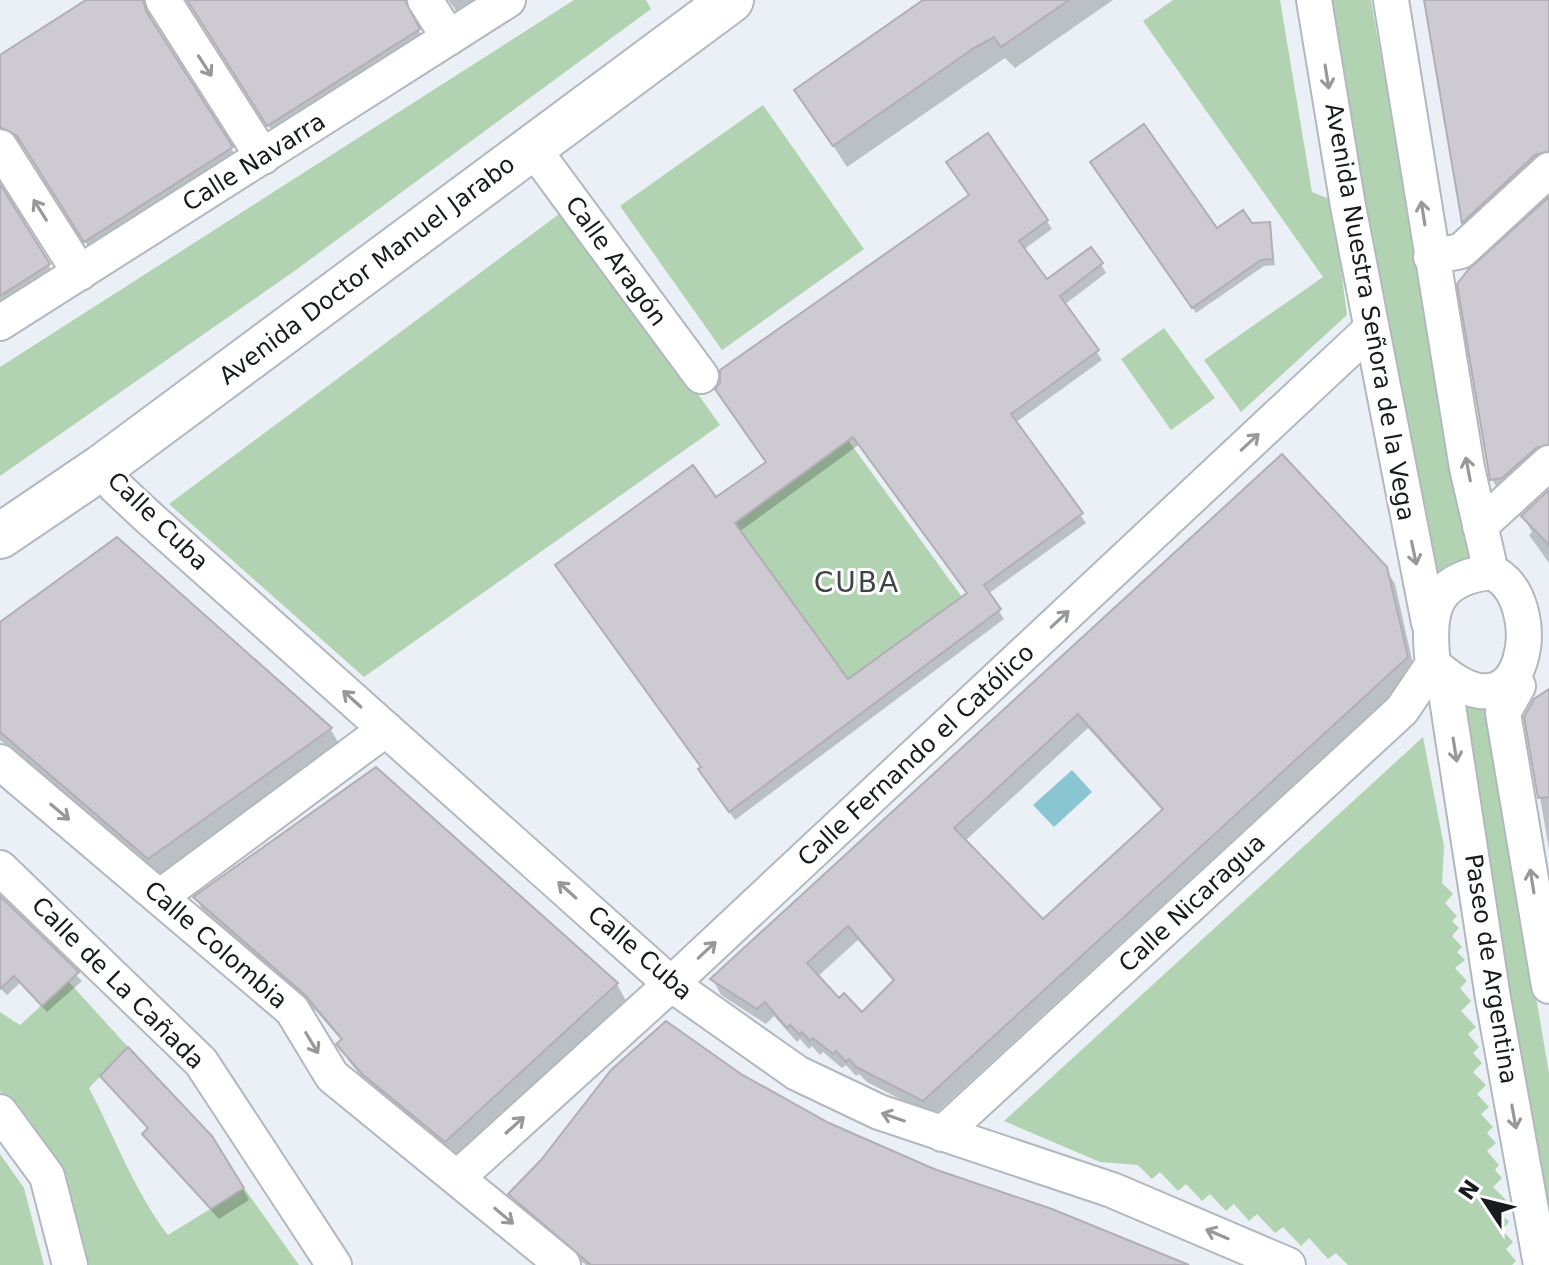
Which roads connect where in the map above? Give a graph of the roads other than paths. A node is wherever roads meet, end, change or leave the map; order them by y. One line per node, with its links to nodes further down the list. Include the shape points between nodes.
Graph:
1 (163, 0): 10 (street, one-way to 10)
2 (425, 0): 7 (street)
3 (508, 0): 7 (street, Calle Navarra)
4 (1314, 0): 15 (street, Avenida Nuestra Señora de la Vega, one-way to 15)
5 (1391, 0): 12 (street, one-way to 5)
6 (707, 7): 9 (street, Avenida Doctor Manuel Jarabo)
7 (449, 38): 10 (street, Calle Navarra)
8 (0, 147): 13 (street, one-way to 8)
9 (532, 147): 16 (street, Calle Aragón); 18 (street, Avenida Doctor Manuel Jarabo)
10 (263, 157): 13 (street, Calle Navarra)
11 (1549, 170): 12 (street, via 1461,251)
12 (1431, 257): 19 (street, one-way to 12)
13 (80, 273): 14 (street, Calle Navarra)
14 (0, 323)
15 (1371, 329): 23 (street, Avenida Nuestra Señora de la Vega, one-way to 23); 30 (street, Calle Fernando el Católico, one-way to 15)
16 (701, 376)
17 (1549, 463): 19 (street)
18 (102, 467): 20 (street, Avenida Doctor Manuel Jarabo); 26 (street, Calle Cuba, one-way to 18, via 146,515)
19 (1480, 526): 21 (street)
20 (0, 536)
21 (1491, 572): 22 (street); 23 (street, via 1473,574 1451,586 1434,606)
22 (1537, 592): 25 (street, via 1549,634)
23 (1429, 623): 24 (street)
24 (1438, 668): 25 (street, via 1458,686 1478,692 1499,692); 33 (street, Calle Nicaragua, via 1402,710); 39 (street, Paseo de Argentina, one-way to 39)
25 (1534, 676): 31 (street, one-way to 25, via 1503,713)
26 (386, 729): 29 (street); 30 (street, Calle Cuba, one-way to 26)
27 (0, 762): 29 (street, Calle Colombia, one-way to 29)
28 (0, 868): 36 (street, Calle de La Cañada, via 201,1062)
29 (161, 896): 34 (street, Calle Colombia, one-way to 34, via 292,1010 332,1076)
30 (671, 984): 33 (street, Calle Cuba, one-way to 30, via 879,1112 797,1073); 34 (street, Calle Fernando el Católico, one-way to 30)
31 (1549, 986)
32 (0, 1112): 35 (street, via 47,1176)
33 (942, 1134): 38 (street, Calle Cuba, one-way to 33, via 1112,1190)
34 (457, 1178): 37 (street, Calle Colombia, one-way to 37)
35 (70, 1265)
36 (334, 1265)
37 (563, 1265)
38 (1288, 1265)
39 (1541, 1265)

